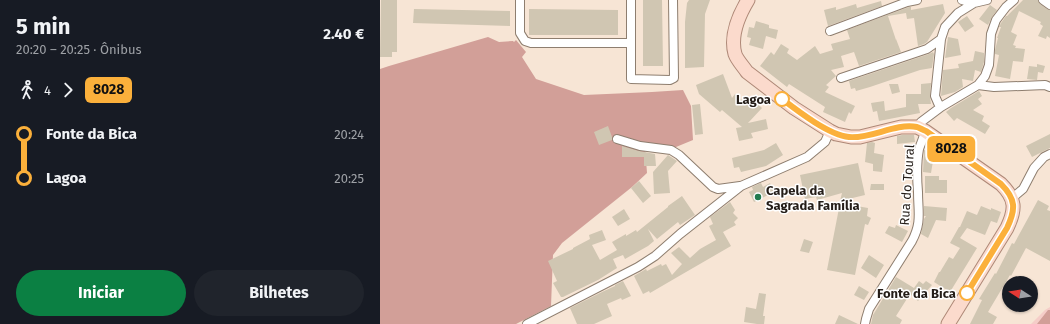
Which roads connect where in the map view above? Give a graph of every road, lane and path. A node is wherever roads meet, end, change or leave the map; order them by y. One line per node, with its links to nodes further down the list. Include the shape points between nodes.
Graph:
1 (520, 0): 14 (street, via 520,33 525,41)
2 (630, 0): 14 (street)
3 (673, 0): 14 (street, via 674,78 631,79)
4 (748, 0): 20 (main road, via 736,27 734,40 736,55 741,64 747,72 794,108)
5 (917, 0): 12 (street)
6 (962, 0): 10 (street)
7 (987, 0): 10 (street)
8 (1014, 0): 16 (street, via 996,20 991,34 989,65)
9 (1043, 0): 11 (street)
10 (974, 3): 13 (street, via 958,13 945,27)
11 (1050, 4)
12 (830, 31)
13 (940, 39): 15 (street, via 927,49); 18 (street, via 935,96)
14 (631, 43)
15 (842, 78)
16 (978, 85): 17 (street); 18 (street)
17 (1050, 87)
18 (941, 107): 19 (street, via 921,122)
19 (921, 129): 20 (main road, via 902,127 860,137); 24 (main road, via 1001,184); 27 (street, Rua do Toural, via 917,232 869,309)
20 (830, 131): 23 (street, via 825,142 807,157)
21 (617, 140): 23 (street, via 671,150 718,189)
22 (1050, 154): 24 (street, via 1034,168 1023,189)
23 (741, 186): 25 (street, via 655,256)
24 (1012, 198): 28 (main road, via 1012,217 1007,228)
25 (541, 321): 26 (street)
26 (527, 324)
27 (865, 324)
28 (948, 324)

